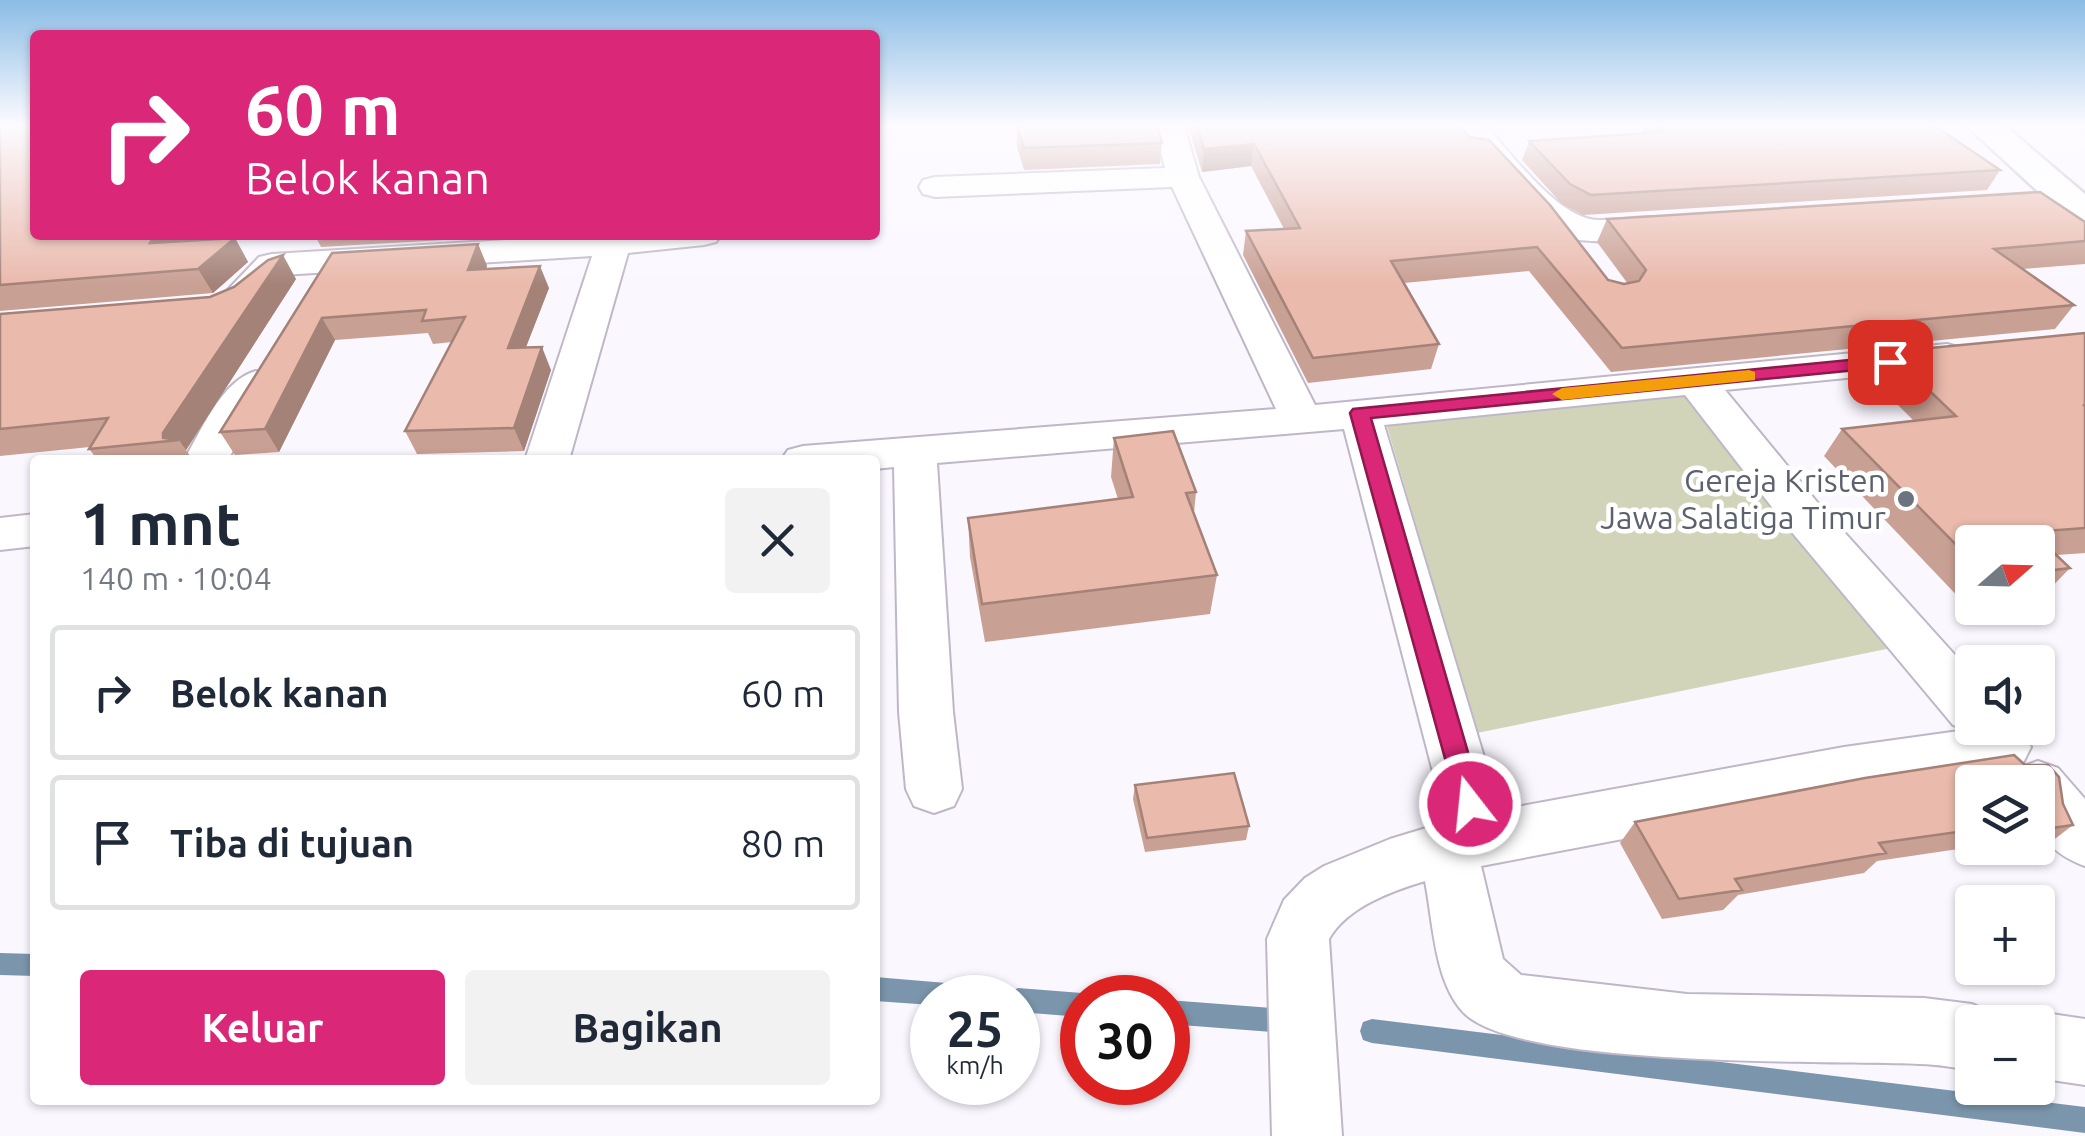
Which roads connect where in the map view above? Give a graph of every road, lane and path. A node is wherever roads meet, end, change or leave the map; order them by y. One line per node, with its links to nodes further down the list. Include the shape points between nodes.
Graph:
1 (1127, 179): 5 (street)
2 (1184, 179): 21 (street)
3 (1518, 179): 8 (street)
4 (2045, 179): 7 (street)
5 (934, 186)
6 (2028, 201): 7 (street)
7 (2076, 206)
8 (1560, 224): 9 (street, via 1595,231); 14 (street)
9 (1704, 224)
10 (653, 240): 12 (street)
11 (511, 242): 12 (street); 13 (street)
12 (613, 244): 24 (street)
13 (304, 254): 15 (street); 16 (street, via 264,269 235,302)
14 (1594, 267)
15 (309, 296)
16 (212, 310)
17 (278, 347): 23 (street)
18 (1988, 352): 19 (street)
19 (1696, 382): 20 (street); 28 (street)
20 (1360, 413): 21 (street); 31 (street)
21 (1302, 420): 22 (street)
22 (915, 451): 25 (street); 29 (street)
23 (209, 455)
24 (549, 455)
25 (865, 455)
26 (30, 531): 27 (street)
27 (0, 534)
28 (2007, 750): 30 (street); 31 (street, via 1844,771)
29 (934, 789)
30 (2085, 840)
31 (1464, 844): 32 (street, via 1474,970 1486,990 1512,1006 1688,1027); 35 (street, via 1334,892 1310,913 1298,939)
32 (1955, 1035)
33 (2055, 1048): 34 (street)
34 (2085, 1052)
35 (1306, 1136)

